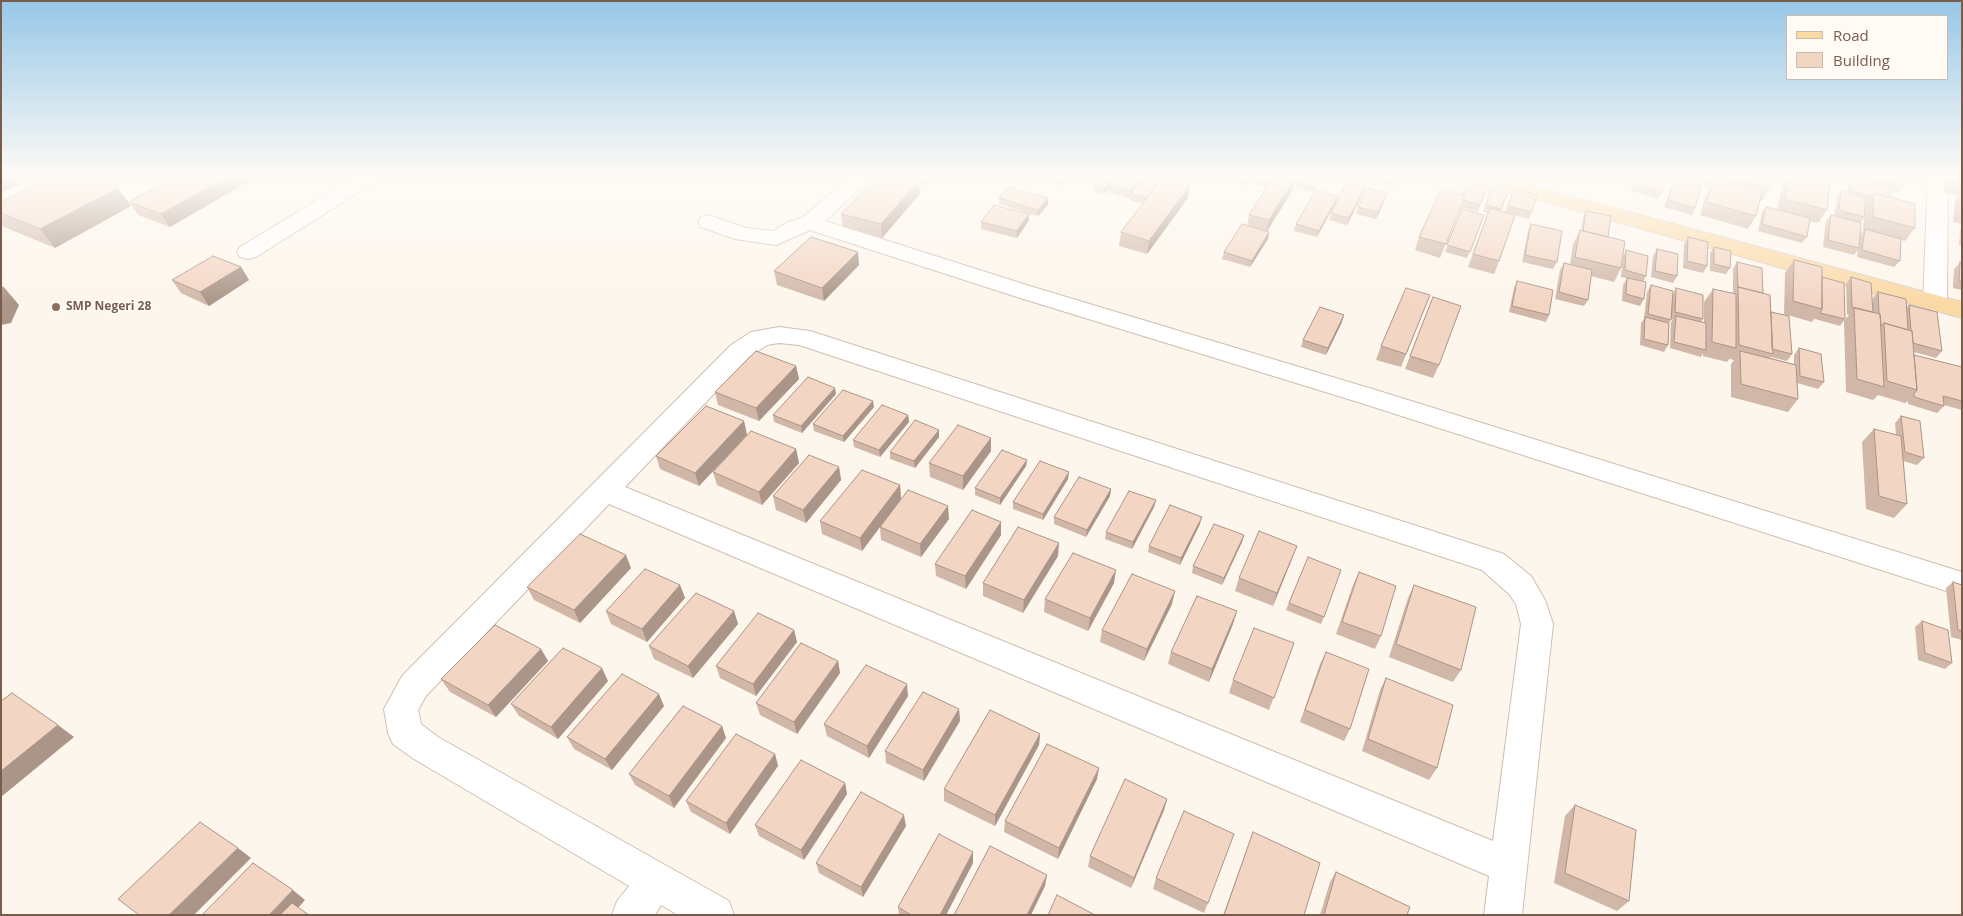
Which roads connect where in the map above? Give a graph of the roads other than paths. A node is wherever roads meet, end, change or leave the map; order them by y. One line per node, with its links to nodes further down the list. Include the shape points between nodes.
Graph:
1 (302, 219): 7 (street)
2 (815, 219): 6 (street)
3 (1629, 219): 8 (main road)
4 (1937, 219): 8 (street)
5 (709, 222): 6 (street, via 743,234 767,238 776,238 796,226)
6 (810, 223): 11 (street)
7 (248, 252)
8 (1935, 303): 9 (main road)
9 (1962, 310)
10 (605, 490): 12 (street); 12 (street, via 740,351 760,338 779,335 801,337 1493,562 1520,585 1530,600 1537,624); 13 (street, via 414,686 401,709 405,733 426,748)
11 (1962, 584)
12 (1510, 866): 16 (street)
13 (655, 882): 14 (street); 15 (street)
14 (631, 915)
15 (715, 915)
16 (1504, 915)

